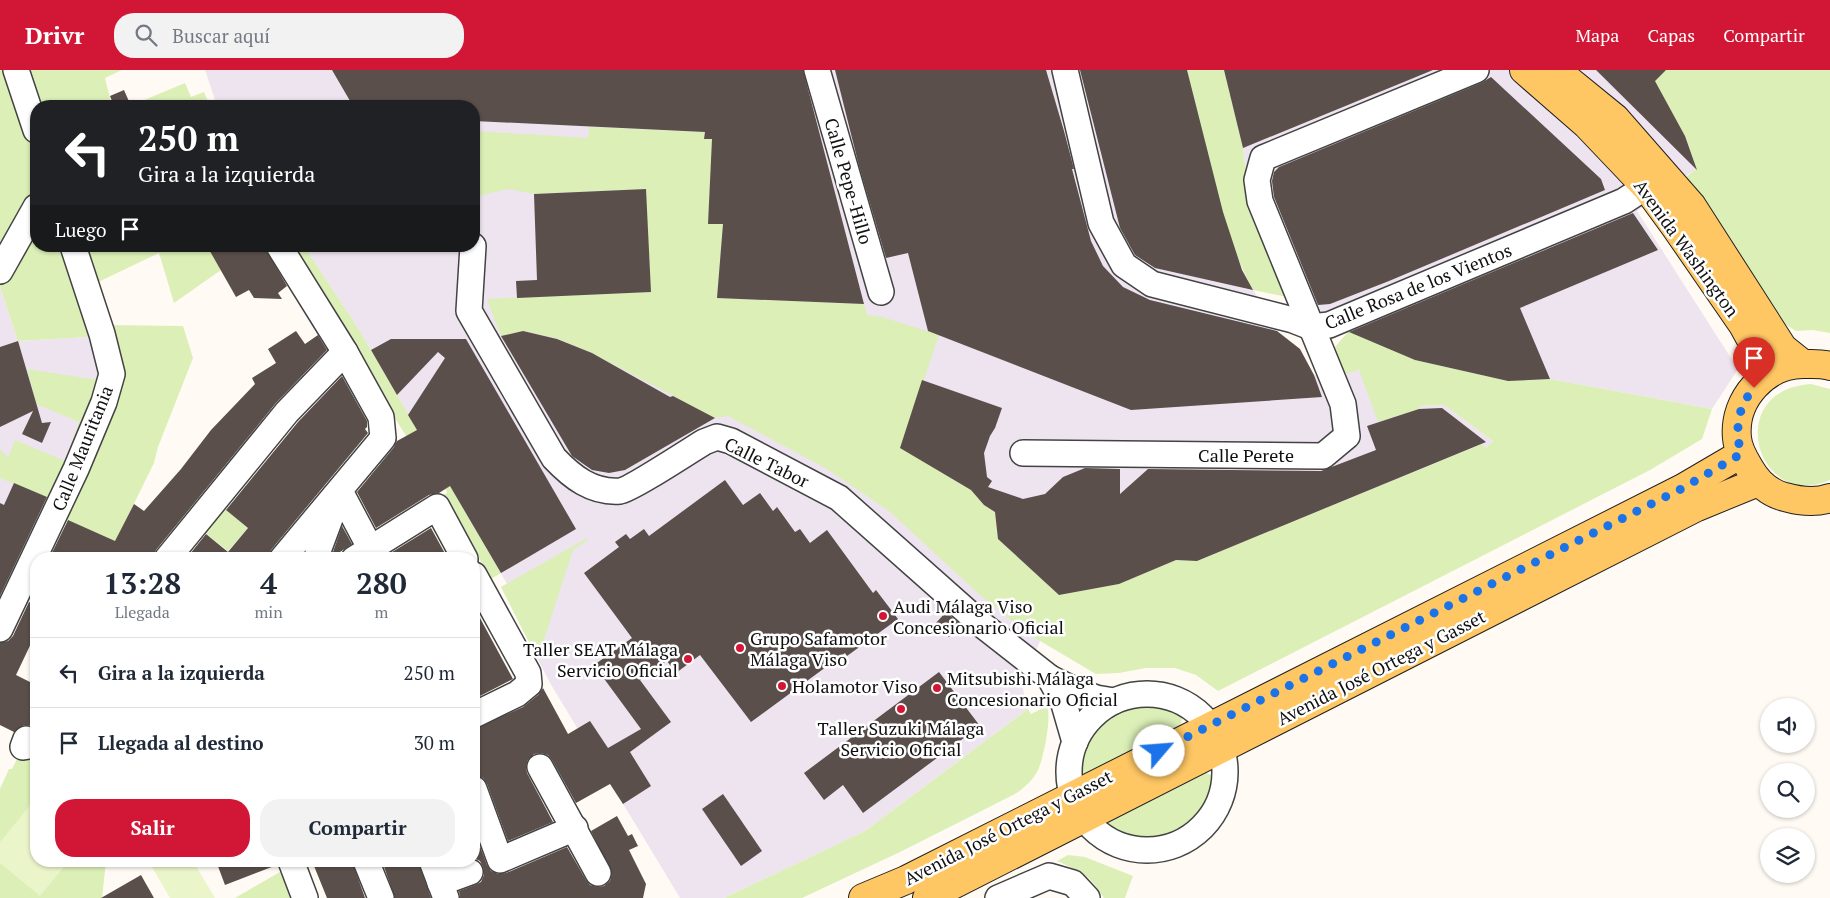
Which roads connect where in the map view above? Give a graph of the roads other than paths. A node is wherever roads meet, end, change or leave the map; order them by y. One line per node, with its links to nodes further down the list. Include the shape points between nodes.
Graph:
1 (16, 70): 7 (street)
2 (817, 70): 14 (street, Calle Pepe-Hillo)
3 (1065, 70): 15 (street, Calle Rosa de los Vientos, via 1101,223 1124,266 1152,284)
4 (1476, 70): 15 (street, via 1264,158 1257,180 1260,201)
5 (1524, 70): 8 (main road, Avenida Washington)
6 (1556, 70): 8 (main road, Avenida Washington, via 1615,118)
7 (30, 112)
8 (1655, 181): 15 (street, Calle Rosa de los Vientos, via 1624,201 1329,325); 17 (main road, Avenida Washington, via 1692,206 1783,348); 19 (main road, Avenida Washington, via 1676,228 1760,356)
9 (30, 218): 13 (street)
10 (75, 252): 25 (street, Calle Mauritania, via 112,374 80,461)
11 (283, 252): 16 (street)
12 (473, 252): 38 (street, Calle Tabor, via 469,311 554,458 569,474 598,489 622,491 704,442 718,437 731,441 839,498 982,624)
13 (0, 272)
14 (881, 292)
15 (1311, 327): 20 (street, Calle Perete, via 1343,404 1347,436 1323,456)
16 (345, 352): 23 (street, via 381,417 383,438); 26 (street, via 287,412)
17 (1803, 364): 18 (main road); 19 (main road, via 1780,367)
18 (1830, 366)
19 (1761, 378): 21 (main road, via 1746,397 1740,412 1737,436)
20 (1023, 453)
21 (1741, 454): 22 (main road); 41 (main road, Avenida José Ortega y Gasset)
22 (1758, 482): 24 (main road, via 1776,495 1799,501); 41 (main road, Avenida José Ortega y Gasset, via 1697,507)
23 (340, 491): 27 (street); 30 (street); 31 (street)
24 (1830, 498)
25 (36, 552)
26 (173, 552)
27 (288, 552)
28 (291, 552): 29 (street, via 303,546)
29 (314, 552)
30 (320, 552)
31 (366, 552)
32 (371, 552): 33 (street, via 437,507)
33 (461, 552)
34 (30, 565): 36 (street, Calle Mauritania)
35 (480, 586): 40 (street, via 528,673 529,684 517,694)
36 (19, 588): 37 (street, Calle Mauritania)
37 (0, 629)
38 (1050, 678): 39 (street, Calle Tabor, via 1096,698); 43 (street, Calle Tabor, via 1064,704)
39 (1114, 701): 41 (street, via 1140,694 1166,695 1190,706); 43 (street, via 1092,716)
40 (480, 712)
41 (1217, 736): 46 (main road, Avenida José Ortega y Gasset); 48 (main road, Avenida José Ortega y Gasset); 48 (street, via 1226,781 1218,806 1204,827 1183,842 1158,850 1132,849 1108,840)
42 (30, 741): 44 (street, via 26,739 22,747)
43 (1075, 742): 46 (street, via 1068,774)
44 (30, 746)
45 (540, 767): 49 (street)
46 (1072, 795): 48 (street); 57 (main road, Avenida José Ortega y Gasset, via 906,880)
47 (480, 805): 49 (street, via 500,860)
48 (1084, 819): 58 (main road, Avenida José Ortega y Gasset)
49 (575, 828): 53 (street)
50 (293, 867): 55 (street)
51 (368, 867): 56 (street)
52 (470, 872): 54 (street)
53 (598, 873)
54 (439, 881)
55 (305, 898)
56 (381, 898)
57 (863, 898)
58 (927, 898)
59 (998, 898): 60 (street, via 1049,876 1073,883)
60 (1086, 898)

